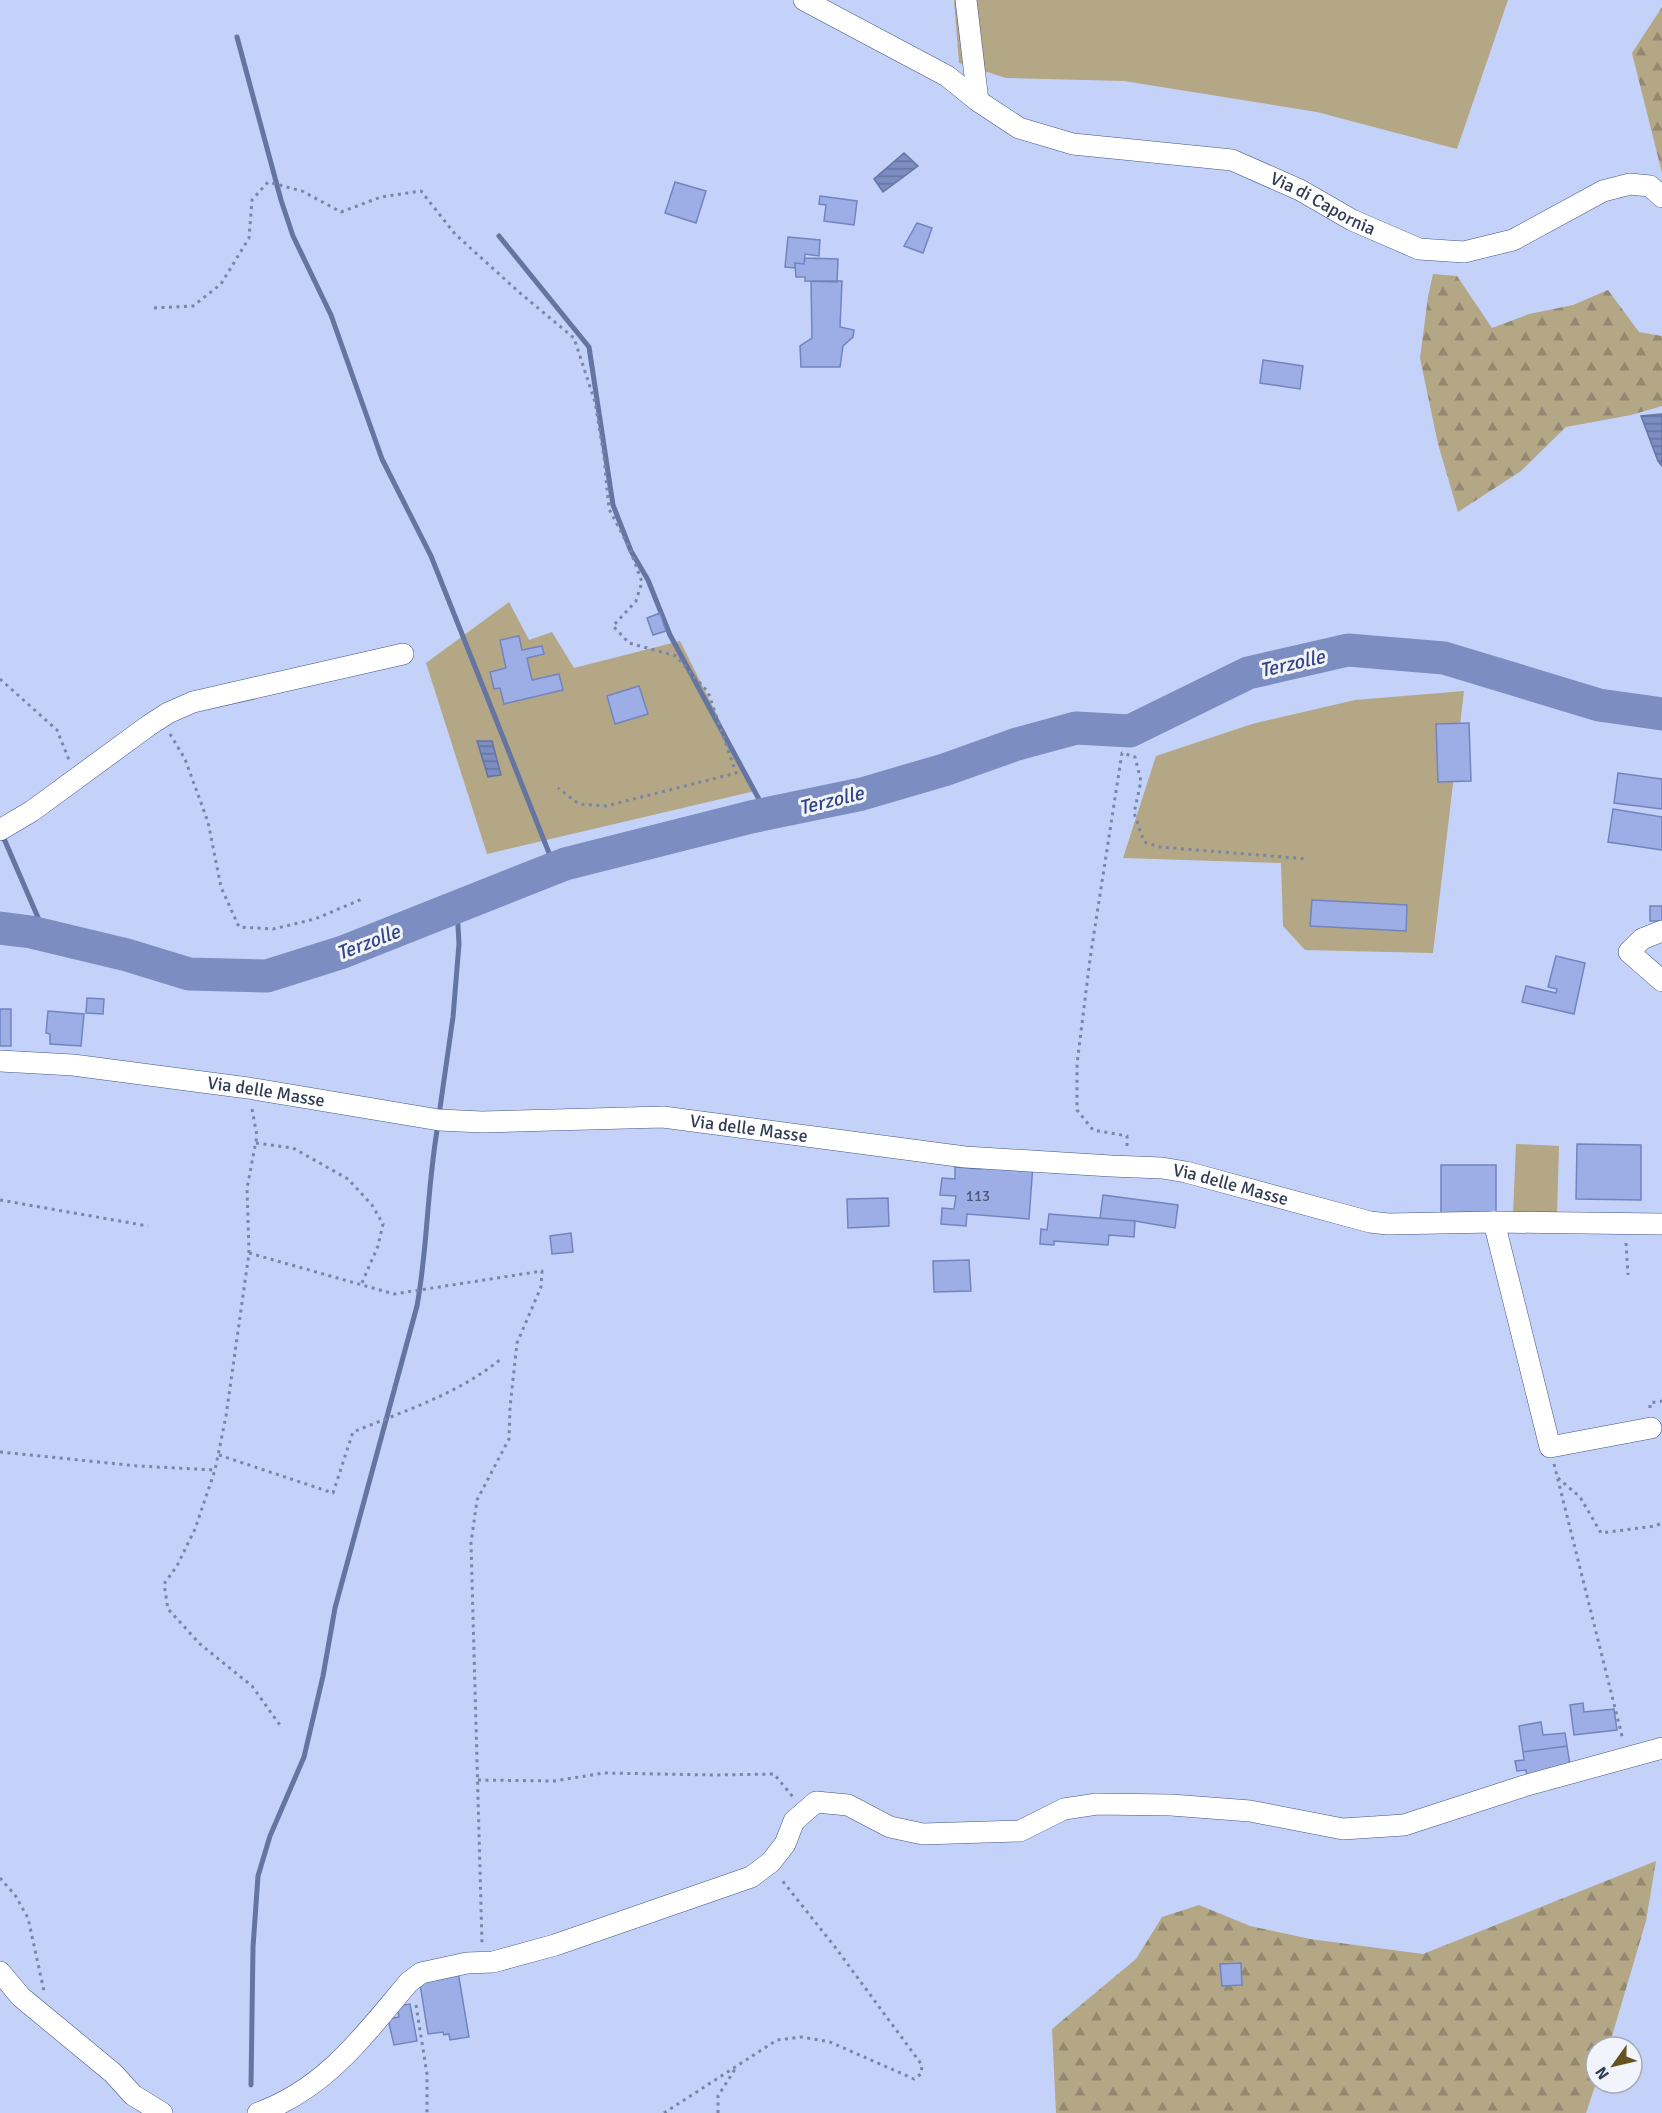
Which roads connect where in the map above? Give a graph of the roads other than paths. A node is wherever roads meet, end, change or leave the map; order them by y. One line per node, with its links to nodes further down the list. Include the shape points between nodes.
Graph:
1 (804, 0): 3 (street, Via di Capornia, via 947,76)
2 (966, 0): 3 (street)
3 (978, 101): 4 (street, Via di Capornia, via 1019,128 1073,144 1232,160 1419,249 1464,252 1513,240 1603,191 1630,184 1650,186)
4 (1662, 197)
5 (403, 654): 6 (street, via 193,702 168,712)
6 (0, 830)
7 (1662, 931): 8 (street, via 1642,939 1629,952)
8 (1662, 981)
9 (0, 1061): 10 (street, Via delle Masse, via 74,1065 248,1088 439,1120 663,1118 965,1157 1162,1168 1370,1222)
10 (1494, 1222): 11 (street, Via delle Masse); 12 (street, via 1550,1447)
11 (1662, 1224)
12 (1651, 1428)
13 (1662, 1748): 16 (street, via 1524,1786 1404,1825 1343,1829 1250,1811 1096,1804 1064,1809 1020,1831 923,1834 890,1827 848,1805 816,1802 794,1821 785,1844 771,1862 751,1877 555,1945 493,1962 421,1973 346,2056 278,2106)
14 (0, 1972): 15 (street, via 21,1996 133,2095)
15 (162, 2113)
16 (258, 2113)

